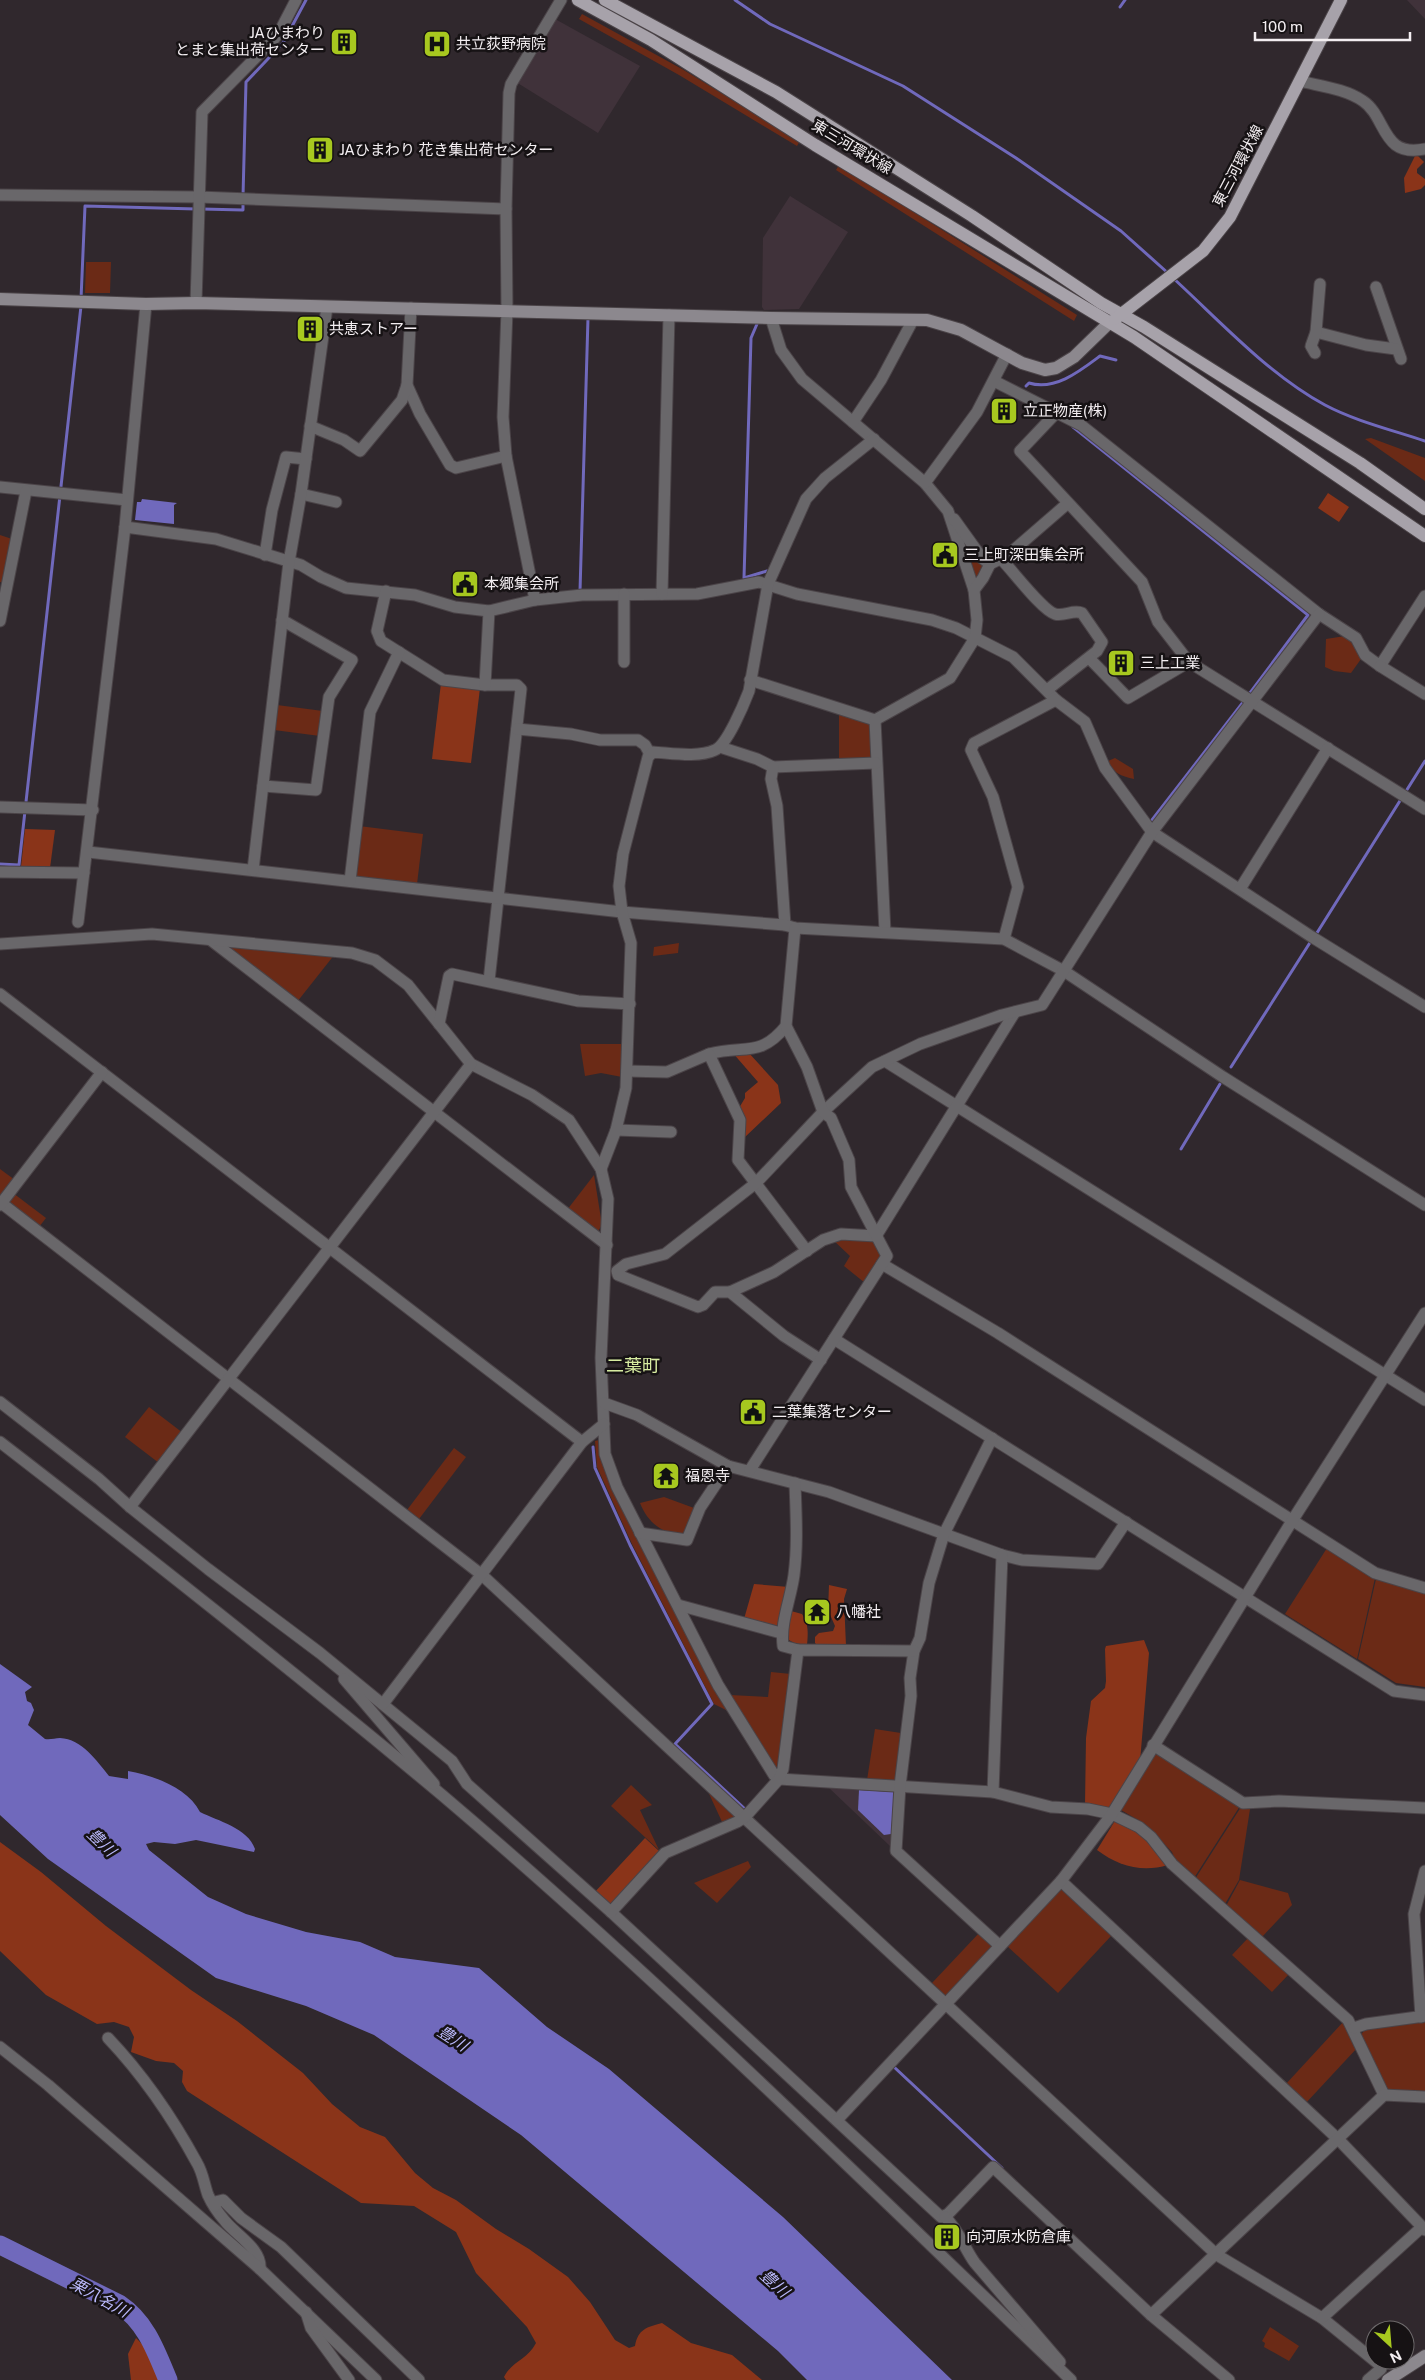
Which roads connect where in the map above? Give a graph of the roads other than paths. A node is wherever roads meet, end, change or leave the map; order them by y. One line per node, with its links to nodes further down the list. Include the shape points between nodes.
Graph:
1 (296, 0): 9 (street, via 274,39 202,112)
2 (561, 0): 10 (street, via 510,84)
3 (578, 0): 23 (main road, 東三河環状線, via 651,40 815,145)
4 (605, 0): 20 (main road, 東三河環状線, via 776,92 972,216 1100,304)
5 (1341, 0): 6 (main road, 東三河環状線)
6 (1300, 81): 7 (street, via 1364,101 1392,141 1411,150); 20 (main road, 東三河環状線, via 1230,217 1203,251)
7 (1425, 149)
8 (0, 195): 9 (street)
9 (199, 197): 10 (street); 14 (street)
10 (506, 209): 18 (street)
11 (1320, 284): 24 (street)
12 (1376, 287): 24 (street, via 1399,354)
13 (0, 299): 15 (street)
14 (196, 302): 15 (street); 16 (street)
15 (146, 304): 39 (street)
16 (327, 307): 17 (street); 31 (street)
17 (411, 308): 18 (street); 28 (street)
18 (507, 310): 19 (street); 33 (street, via 502,417)
19 (669, 315): 21 (street); 54 (street)
20 (1122, 315): 23 (main road, 東三河環状線); 42 (main road, 東三河環状線, via 1351,458)
21 (771, 318): 22 (street); 30 (street, via 781,350 794,371)
22 (913, 320): 26 (street, via 950,325); 30 (street, via 881,380)
23 (1109, 323): 26 (street, via 1074,357 1056,368 1039,369); 45 (main road, 東三河環状線)
24 (1316, 332): 25 (street, via 1311,346)
25 (1315, 353)
26 (1006, 354): 27 (street)
27 (994, 381): 29 (street); 35 (street, via 956,443)
28 (407, 385): 31 (street, via 402,400 360,451 344,440); 33 (street, via 452,468)
29 (1058, 412): 41 (street, via 1020,451); 58 (street, via 1081,425)
30 (853, 422): 32 (street)
31 (310, 426): 34 (street)
32 (874, 439): 35 (street); 50 (street, via 825,478 806,499)
33 (506, 456): 56 (street)
34 (306, 459): 38 (street); 46 (street, via 286,457 272,510)
35 (925, 482): 43 (street)
36 (0, 487): 37 (street)
37 (26, 491): 39 (street); 60 (street)
38 (301, 494): 40 (street); 48 (street)
39 (127, 500): 44 (street)
40 (336, 502)
41 (1068, 503): 47 (street); 65 (street, via 1142,582 1158,622)
42 (1425, 509)
43 (948, 511): 49 (street, via 982,558); 51 (street)
44 (125, 527): 46 (street, via 216,539); 83 (street)
45 (1425, 536)
46 (265, 555): 48 (street)
47 (1002, 560): 49 (street); 63 (street, via 1048,610 1059,615 1082,613 1102,642)
48 (289, 562): 52 (street, via 346,588); 59 (street)
49 (990, 564): 51 (street)
50 (768, 584): 54 (street, via 759,582 697,594); 61 (street, via 797,594 932,620); 67 (street)
51 (974, 590): 61 (street)
52 (386, 591): 57 (street, via 415,595 455,608); 62 (street, via 378,637)
53 (624, 594): 54 (street); 56 (street); 64 (street)
54 (662, 594)
55 (1425, 596): 66 (street)
56 (535, 600): 57 (street)
57 (489, 611): 68 (street)
58 (1319, 614): 66 (street, via 1356,638 1364,655); 72 (street)
59 (282, 620): 80 (street); 80 (street, via 352,660 329,697 316,790)
60 (0, 621)
61 (975, 638): 69 (street, via 1013,657); 73 (street, via 950,678)
62 (399, 652): 68 (street, via 443,680); 89 (street, via 370,712)
63 (1089, 658): 65 (street, via 1128,698); 69 (street)
64 (624, 662)
65 (1189, 662): 72 (street)
66 (1380, 666): 70 (street)
67 (750, 680): 73 (street); 75 (street, via 744,703)
68 (485, 685): 74 (street, via 517,685 521,689)
69 (1047, 690): 71 (street)
70 (1425, 694)
71 (1056, 700): 84 (street, via 1085,722 1106,768); 96 (street, via 974,743 971,750 993,798 1018,887)
72 (1252, 700): 76 (street); 84 (street)
73 (875, 720): 78 (street)
74 (517, 729): 77 (street, via 600,740 638,740); 91 (street)
75 (720, 747): 77 (street, via 708,753); 79 (street)
76 (1328, 748): 82 (street); 90 (street)
77 (650, 754): 92 (street, via 623,854 619,886)
78 (876, 762): 79 (street); 95 (street)
79 (773, 767): 94 (street, via 771,779 778,806)
80 (263, 786): 86 (street)
81 (0, 807): 83 (street)
82 (1425, 809)
83 (93, 810): 85 (street)
84 (1152, 832): 90 (street); 99 (street)
85 (88, 852): 86 (street); 88 (street)
86 (253, 870): 89 (street)
87 (0, 872): 88 (street)
88 (84, 873): 93 (street)
89 (350, 881): 91 (street)
90 (1240, 889): 103 (street)
91 (498, 898): 92 (street); 100 (street)
92 (622, 912): 94 (street); 102 (street, via 631,943)
93 (78, 922)
94 (790, 926): 95 (street); 106 (street)
95 (885, 932): 96 (street)
96 (1004, 939): 99 (street)
97 (211, 940): 98 (street, via 152,934); 105 (street, via 352,953 375,960 408,985); 113 (street)
98 (0, 944)
99 (1064, 971): 104 (street, via 1042,1005); 120 (street, via 1223,1077)
100 (489, 981): 102 (street, via 578,1001); 105 (street, via 449,976)
101 (0, 994): 111 (street)
102 (630, 1004): 110 (street)
103 (1425, 1007)
104 (1015, 1012): 108 (street, via 920,1044); 112 (street)
105 (439, 1024): 109 (street)
106 (786, 1026): 107 (street, via 765,1046); 114 (street, via 807,1067)
107 (708, 1054): 110 (street, via 667,1072); 118 (street, via 740,1120 738,1160)
108 (885, 1061): 112 (street); 114 (street, via 860,1076)
109 (471, 1064): 113 (street); 117 (street, via 526,1091 569,1120)
110 (627, 1071): 115 (street)
111 (102, 1072): 119 (street); 123 (street)
112 (956, 1107): 121 (street); 130 (street)
113 (434, 1112): 122 (street); 123 (street)
114 (823, 1112): 118 (street); 121 (street, via 831,1118 849,1160 851,1187)
115 (616, 1130): 116 (street); 117 (street)
116 (671, 1132)
117 (601, 1169): 122 (street, via 608,1199)
118 (756, 1183): 124 (street); 126 (street, via 665,1254 626,1264 617,1271 618,1275 698,1307 715,1292)
119 (1, 1203): 131 (street)
120 (1425, 1204)
121 (876, 1236): 124 (street, via 840,1234); 125 (street, via 887,1256)
122 (606, 1245): 134 (street, via 600,1358)
123 (330, 1248): 131 (street); 138 (street)
124 (807, 1251): 126 (street, via 774,1272)
125 (882, 1264): 128 (street); 143 (street, via 1007,1338)
126 (730, 1292): 129 (street, via 772,1327)
127 (1425, 1313): 130 (street)
128 (834, 1339): 129 (street); 136 (street)
129 (821, 1360): 140 (street)
130 (1386, 1376): 132 (street); 143 (street)
131 (229, 1379): 142 (street); 148 (street)
132 (1425, 1400)
133 (0, 1402): 142 (street)
134 (604, 1403): 135 (street); 139 (street, via 637,1415)
135 (604, 1424): 138 (street); 145 (street, via 605,1454)
136 (992, 1438): 144 (street); 146 (street)
137 (0, 1442): 162 (street, via 169,1572)
138 (582, 1442): 148 (street)
139 (728, 1466): 140 (street); 145 (street, via 700,1508 687,1540)
140 (750, 1470): 141 (street)
141 (795, 1483): 146 (street, via 830,1492); 152 (street, via 798,1536 794,1576)
142 (130, 1507): 155 (street)
143 (1292, 1521): 149 (street, via 1375,1573); 150 (street)
144 (1126, 1522): 147 (street, via 1098,1564 1022,1560); 150 (street)
145 (640, 1533): 151 (street)
146 (944, 1534): 147 (street); 154 (street, via 929,1583 920,1638)
147 (1002, 1555): 161 (street)
148 (482, 1575): 157 (street); 165 (street)
149 (1425, 1588)
150 (1245, 1597): 156 (street, via 1394,1691); 158 (street)
151 (678, 1605): 152 (street); 159 (street, via 718,1685)
152 (781, 1632): 153 (street, via 782,1646)
153 (798, 1650): 154 (street); 159 (street)
154 (914, 1651): 160 (street)
155 (332, 1664): 157 (street); 162 (street, via 430,1777)
156 (1425, 1695)
157 (383, 1704): 168 (street, via 452,1762 467,1784)
158 (1153, 1745): 163 (street, via 1242,1803 1279,1801); 164 (street)
159 (779, 1779): 160 (street); 165 (street)
160 (900, 1786): 161 (street); 169 (street, via 896,1851)
161 (993, 1792): 164 (street, via 1051,1806)
162 (440, 1794): 191 (street, via 616,1950 823,2142)
163 (1425, 1808)
164 (1112, 1814): 167 (street); 172 (street, via 1139,1827 1151,1837 1172,1864)
165 (745, 1817): 168 (street, via 669,1850); 170 (street)
166 (1425, 1871): 171 (street, via 1414,1914)
167 (1061, 1881): 169 (street); 178 (street)
168 (610, 1912): 177 (street)
169 (1000, 1946): 170 (street)
170 (947, 2003): 177 (street); 182 (street)
171 (1423, 2016): 172 (street)
172 (1354, 2028): 175 (street)
173 (108, 2038): 179 (street, via 132,2064 170,2116 198,2165)
174 (0, 2047): 183 (street)
175 (1384, 2095): 176 (street); 178 (street)
176 (1425, 2097)
177 (837, 2120): 180 (street, via 941,2217)
178 (1339, 2140): 181 (street); 182 (street)
179 (215, 2206): 183 (street, via 257,2254); 190 (street, via 215,2202 223,2200 241,2218 282,2247)
180 (946, 2217): 185 (street, via 993,2167); 191 (street, via 955,2226 969,2255 1060,2362)
181 (1424, 2228): 186 (street)
182 (1217, 2255): 185 (street); 186 (street)
183 (260, 2269): 184 (street)
184 (306, 2312): 188 (street, via 311,2328); 189 (street)
185 (1151, 2316): 192 (street)
186 (1322, 2318): 193 (street, via 1381,2366)
187 (1425, 2356): 194 (street)
188 (349, 2380)
189 (376, 2380)
190 (419, 2380)
191 (1071, 2380)
192 (1229, 2380)
193 (1368, 2380)
194 (1388, 2380)

